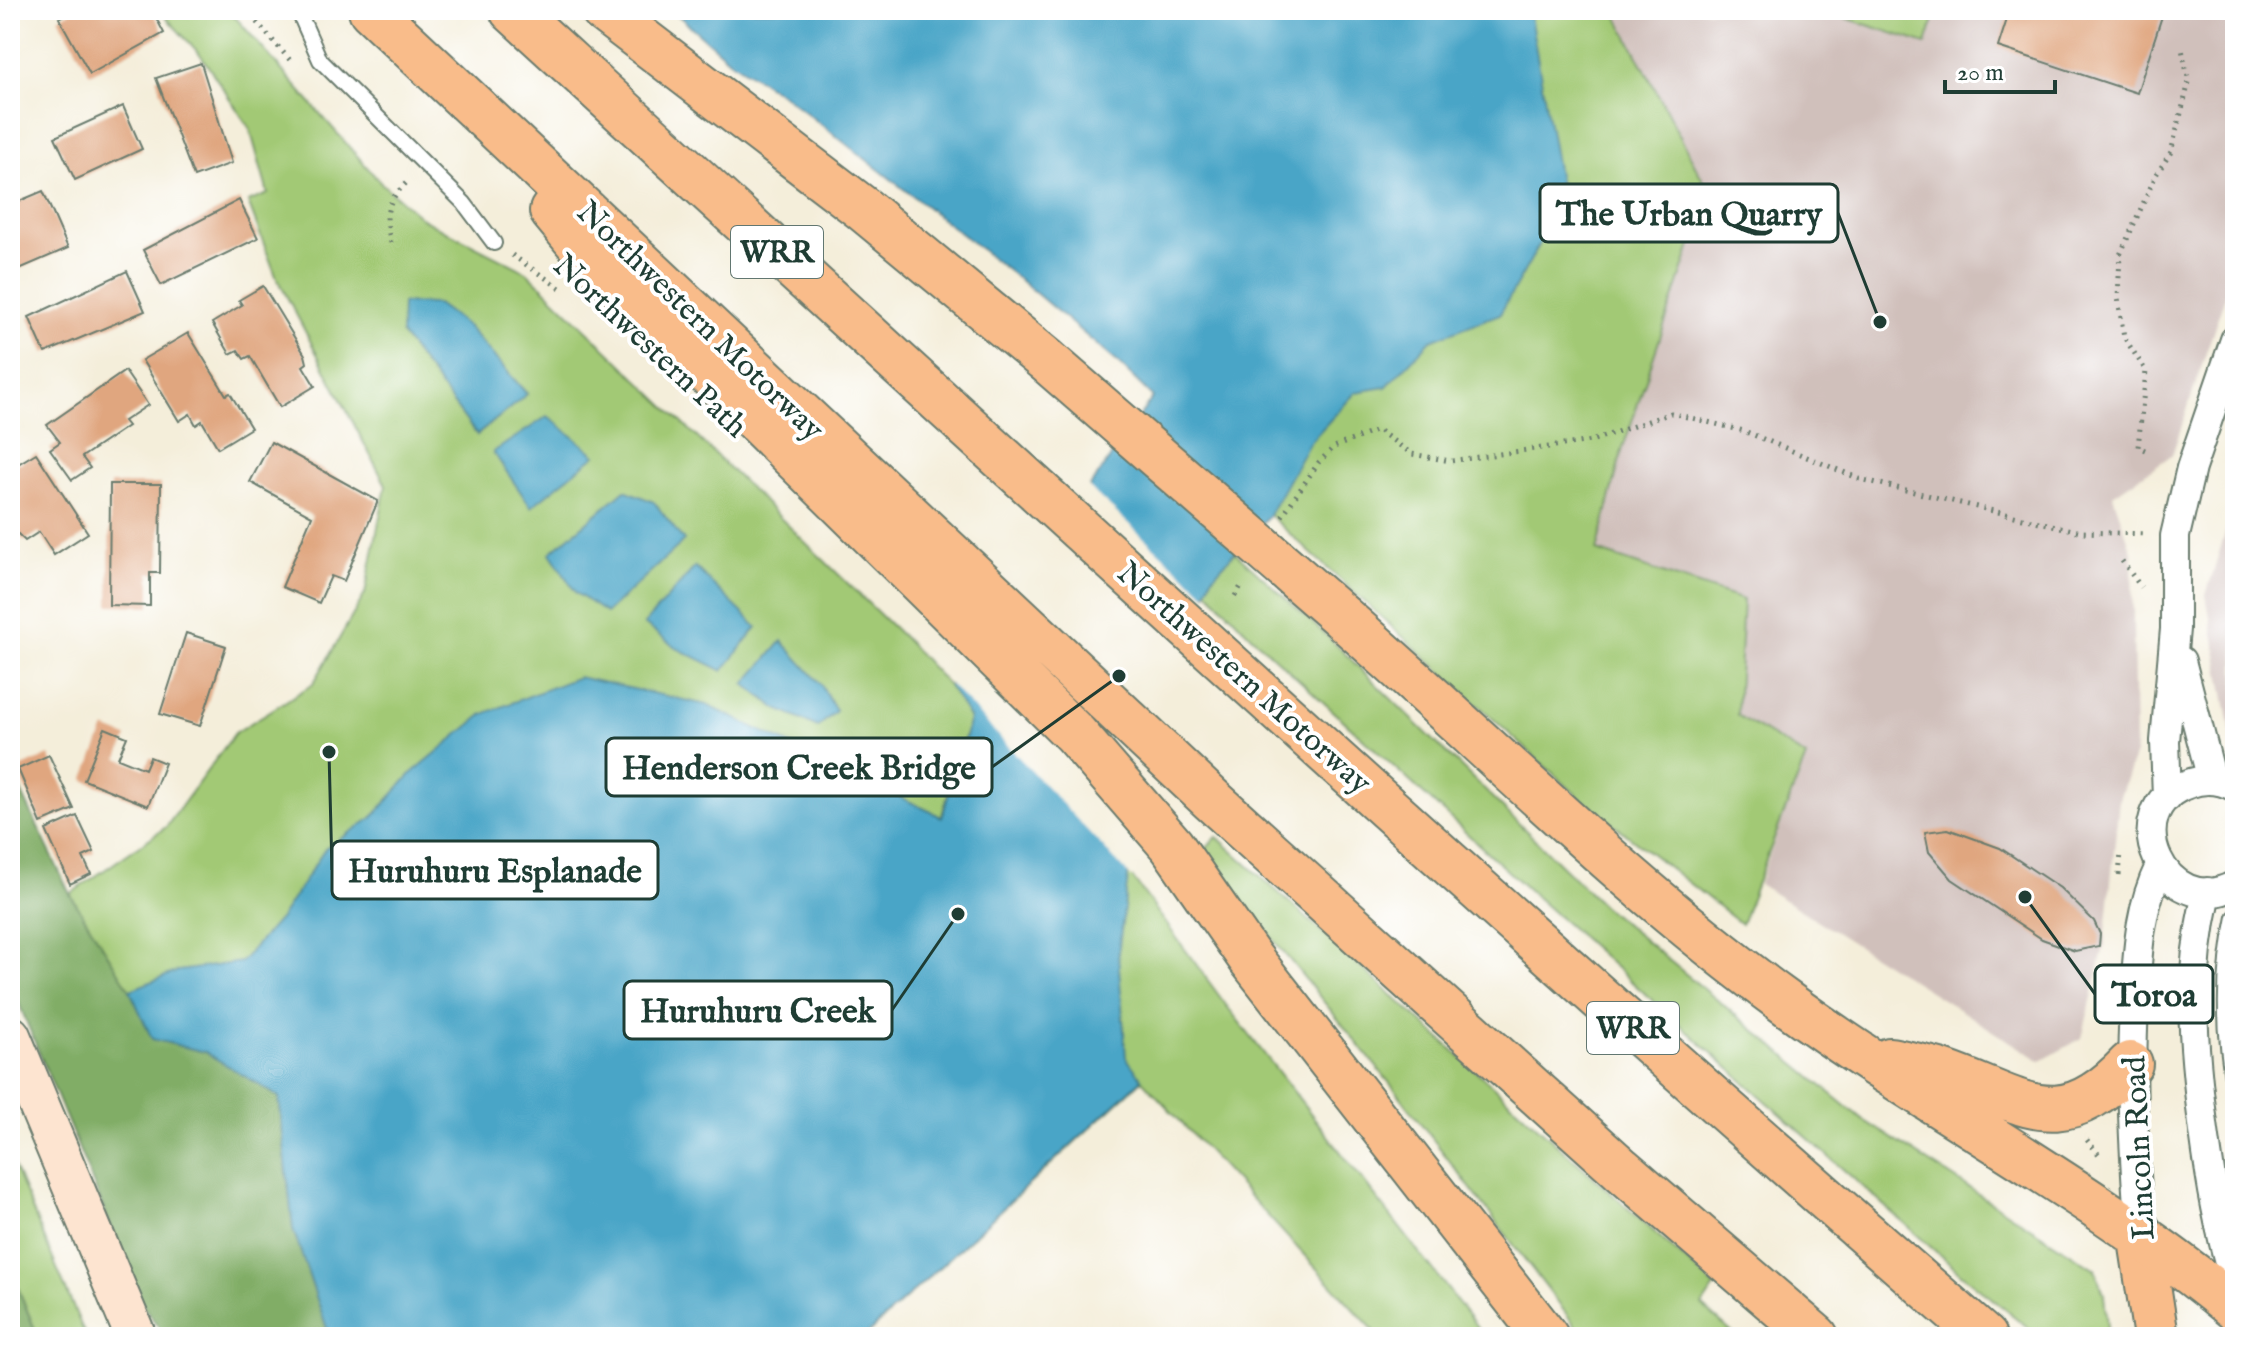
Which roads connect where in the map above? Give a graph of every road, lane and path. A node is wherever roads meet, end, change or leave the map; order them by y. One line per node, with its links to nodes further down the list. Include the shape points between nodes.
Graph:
1 (246, 10): 7 (path)
2 (298, 10): 12 (lane, via 320,60 464,203)
3 (371, 10): 19 (main road, Northwestern Motorway, via 467,97)
4 (512, 10): 41 (main road, Northwestern Motorway / WRR, via 1285,715)
5 (603, 10): 29 (main road, bridge, via 862,208 1045,359 1579,831 1719,950)
6 (2182, 49): 15 (path, via 2189,82 2171,152 2120,255 2118,299 2124,337 2146,371 2138,447)
7 (296, 67)
8 (396, 174): 9 (path)
9 (406, 183): 10 (path); 11 (path, via 390,199 385,217)
10 (419, 193)
11 (391, 243)
12 (494, 243): 13 (path, Northwestern Path)
13 (561, 290)
14 (2235, 340): 17 (street, via 2191,468)
15 (2145, 450)
16 (1278, 522): 17 (path, via 1334,447 1378,430 1412,454 1450,461 1591,441 1671,413 1744,431 1860,479 2081,532)
17 (2175, 536): 21 (street)
18 (1250, 572): 20 (path)
19 (954, 586): 39 (main road, via 1172,846 1250,958); 40 (main road, Northwestern Motorway, via 1212,800 1621,1169)
20 (1235, 596)
21 (2175, 629): 22 (street, via 2186,688); 23 (street, via 2165,741)
22 (2228, 783): 23 (street, via 2180,786)
23 (2167, 797): 24 (street, via 2151,832)
24 (2160, 866): 26 (street, via 2181,886); 30 (street, Lincoln Road, via 2141,920)
25 (2235, 885): 26 (street)
26 (2207, 892): 35 (street, Lincoln Road, via 2194,957 2194,1057 2217,1226)
27 (2235, 917): 31 (lane, via 2226,1022)
28 (10, 1036): 38 (main road)
29 (1860, 1053): 30 (main road, via 1944,1073 2035,1107 2063,1107 2095,1097); 34 (main road)
30 (2130, 1064): 34 (street, Lincoln Road)
31 (2235, 1094)
32 (2084, 1136): 33 (path, via 2099,1151)
33 (2102, 1166)
34 (2140, 1233): 36 (main road); 42 (main road, Lincoln Road)
35 (2235, 1282)
36 (2235, 1308)
37 (2235, 1324): 43 (main road)
38 (136, 1337)
39 (1546, 1337)
40 (1816, 1337)
41 (1984, 1337)
42 (2156, 1337)
43 (2216, 1337)

